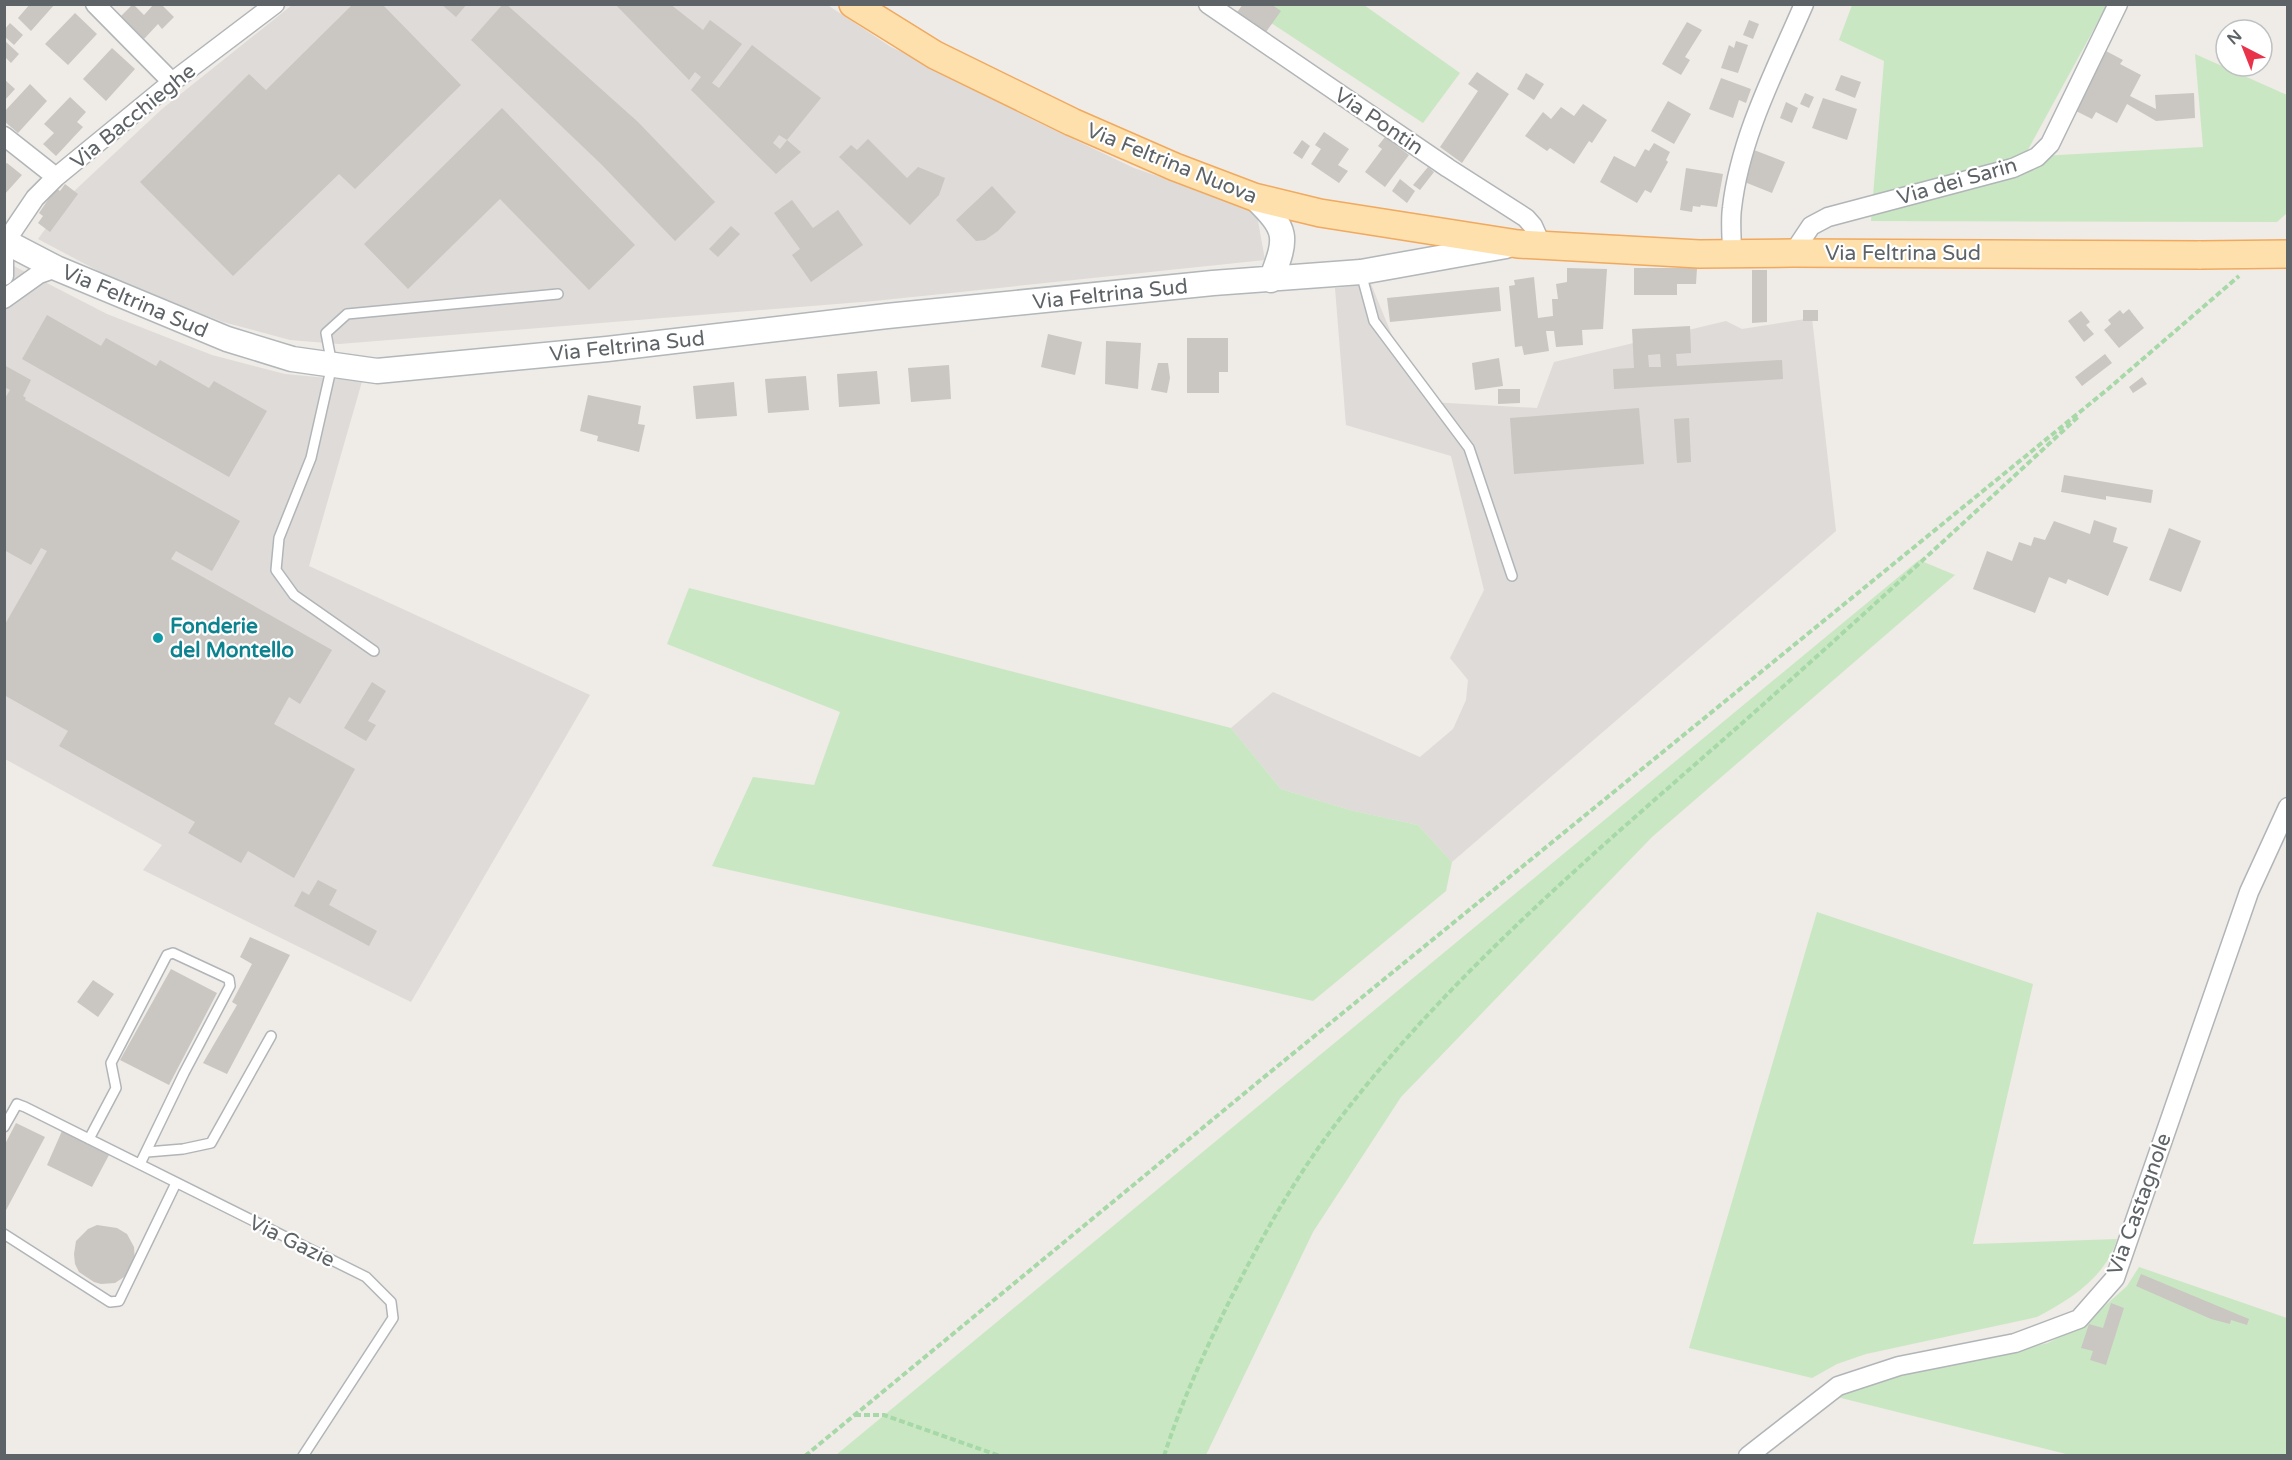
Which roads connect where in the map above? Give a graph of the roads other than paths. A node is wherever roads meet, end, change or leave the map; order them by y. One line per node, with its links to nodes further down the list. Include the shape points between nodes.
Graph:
1 (95, 4): 8 (street)
2 (275, 4): 8 (street, Via Bacchieghe)
3 (853, 4): 9 (main road, Via Feltrina Nuova, via 935,55)
4 (887, 4): 9 (main road)
5 (1208, 4): 14 (street, Via Pontin, via 1526,218 1533,225)
6 (1804, 4): 16 (street, via 1755,118 1741,164 1731,208)
7 (2118, 4): 15 (street, Via dei Sarin, via 2050,144 2037,157 2013,168 1828,217 1811,226)
8 (172, 82): 11 (street, Via Bacchieghe)
9 (1025, 100): 12 (main road, Via Feltrina Nuova)
10 (4, 136): 11 (street)
11 (56, 177): 13 (street, Via Bacchieghe, via 35,198)
12 (1254, 197): 14 (main road, Via Feltrina Nuova, via 1320,213); 21 (main road, via 1282,230 1284,243)
13 (5, 244): 18 (main road, Via Feltrina Sud); 20 (street)
14 (1530, 245): 16 (main road, Via Feltrina Sud); 19 (main road, Via Feltrina Sud)
15 (1793, 253): 16 (main road, Via Feltrina Sud); 17 (main road, Via Feltrina Sud, bridge)
16 (1732, 254)
17 (2288, 254)
18 (56, 268): 23 (street, via 39,274); 24 (main road, Via Feltrina Sud, via 227,339 292,359)
19 (1361, 272): 21 (main road, Via Feltrina Sud); 25 (lane, via 1374,321 1469,448)
20 (4, 276)
21 (1271, 280): 24 (main road, Via Feltrina Sud, via 898,314 607,349 377,371)
22 (558, 294): 24 (lane, via 347,314 326,333)
23 (4, 299)
24 (332, 365): 26 (lane, via 311,458 279,538 276,570 294,595)
25 (1512, 576)
26 (374, 651)
27 (2288, 807): 36 (street, Via Castagnole, via 2249,892 2115,1278 2079,1319 2015,1343 1899,1366 1838,1386)
28 (271, 1036): 31 (lane, via 211,1143)
29 (4, 1127): 30 (lane, Via Gazie, via 17,1104)
30 (89, 1139): 31 (lane, via 116,1088 111,1063 166,955 173,953 229,979 230,986); 32 (lane, Via Gazie)
31 (147, 1152): 32 (lane)
32 (140, 1164): 33 (lane, Via Gazie)
33 (176, 1184): 34 (lane, via 119,1301 110,1302); 35 (lane, Via Gazie, via 366,1277 391,1302 393,1318)
34 (4, 1234)
35 (303, 1455)
36 (1748, 1455)

